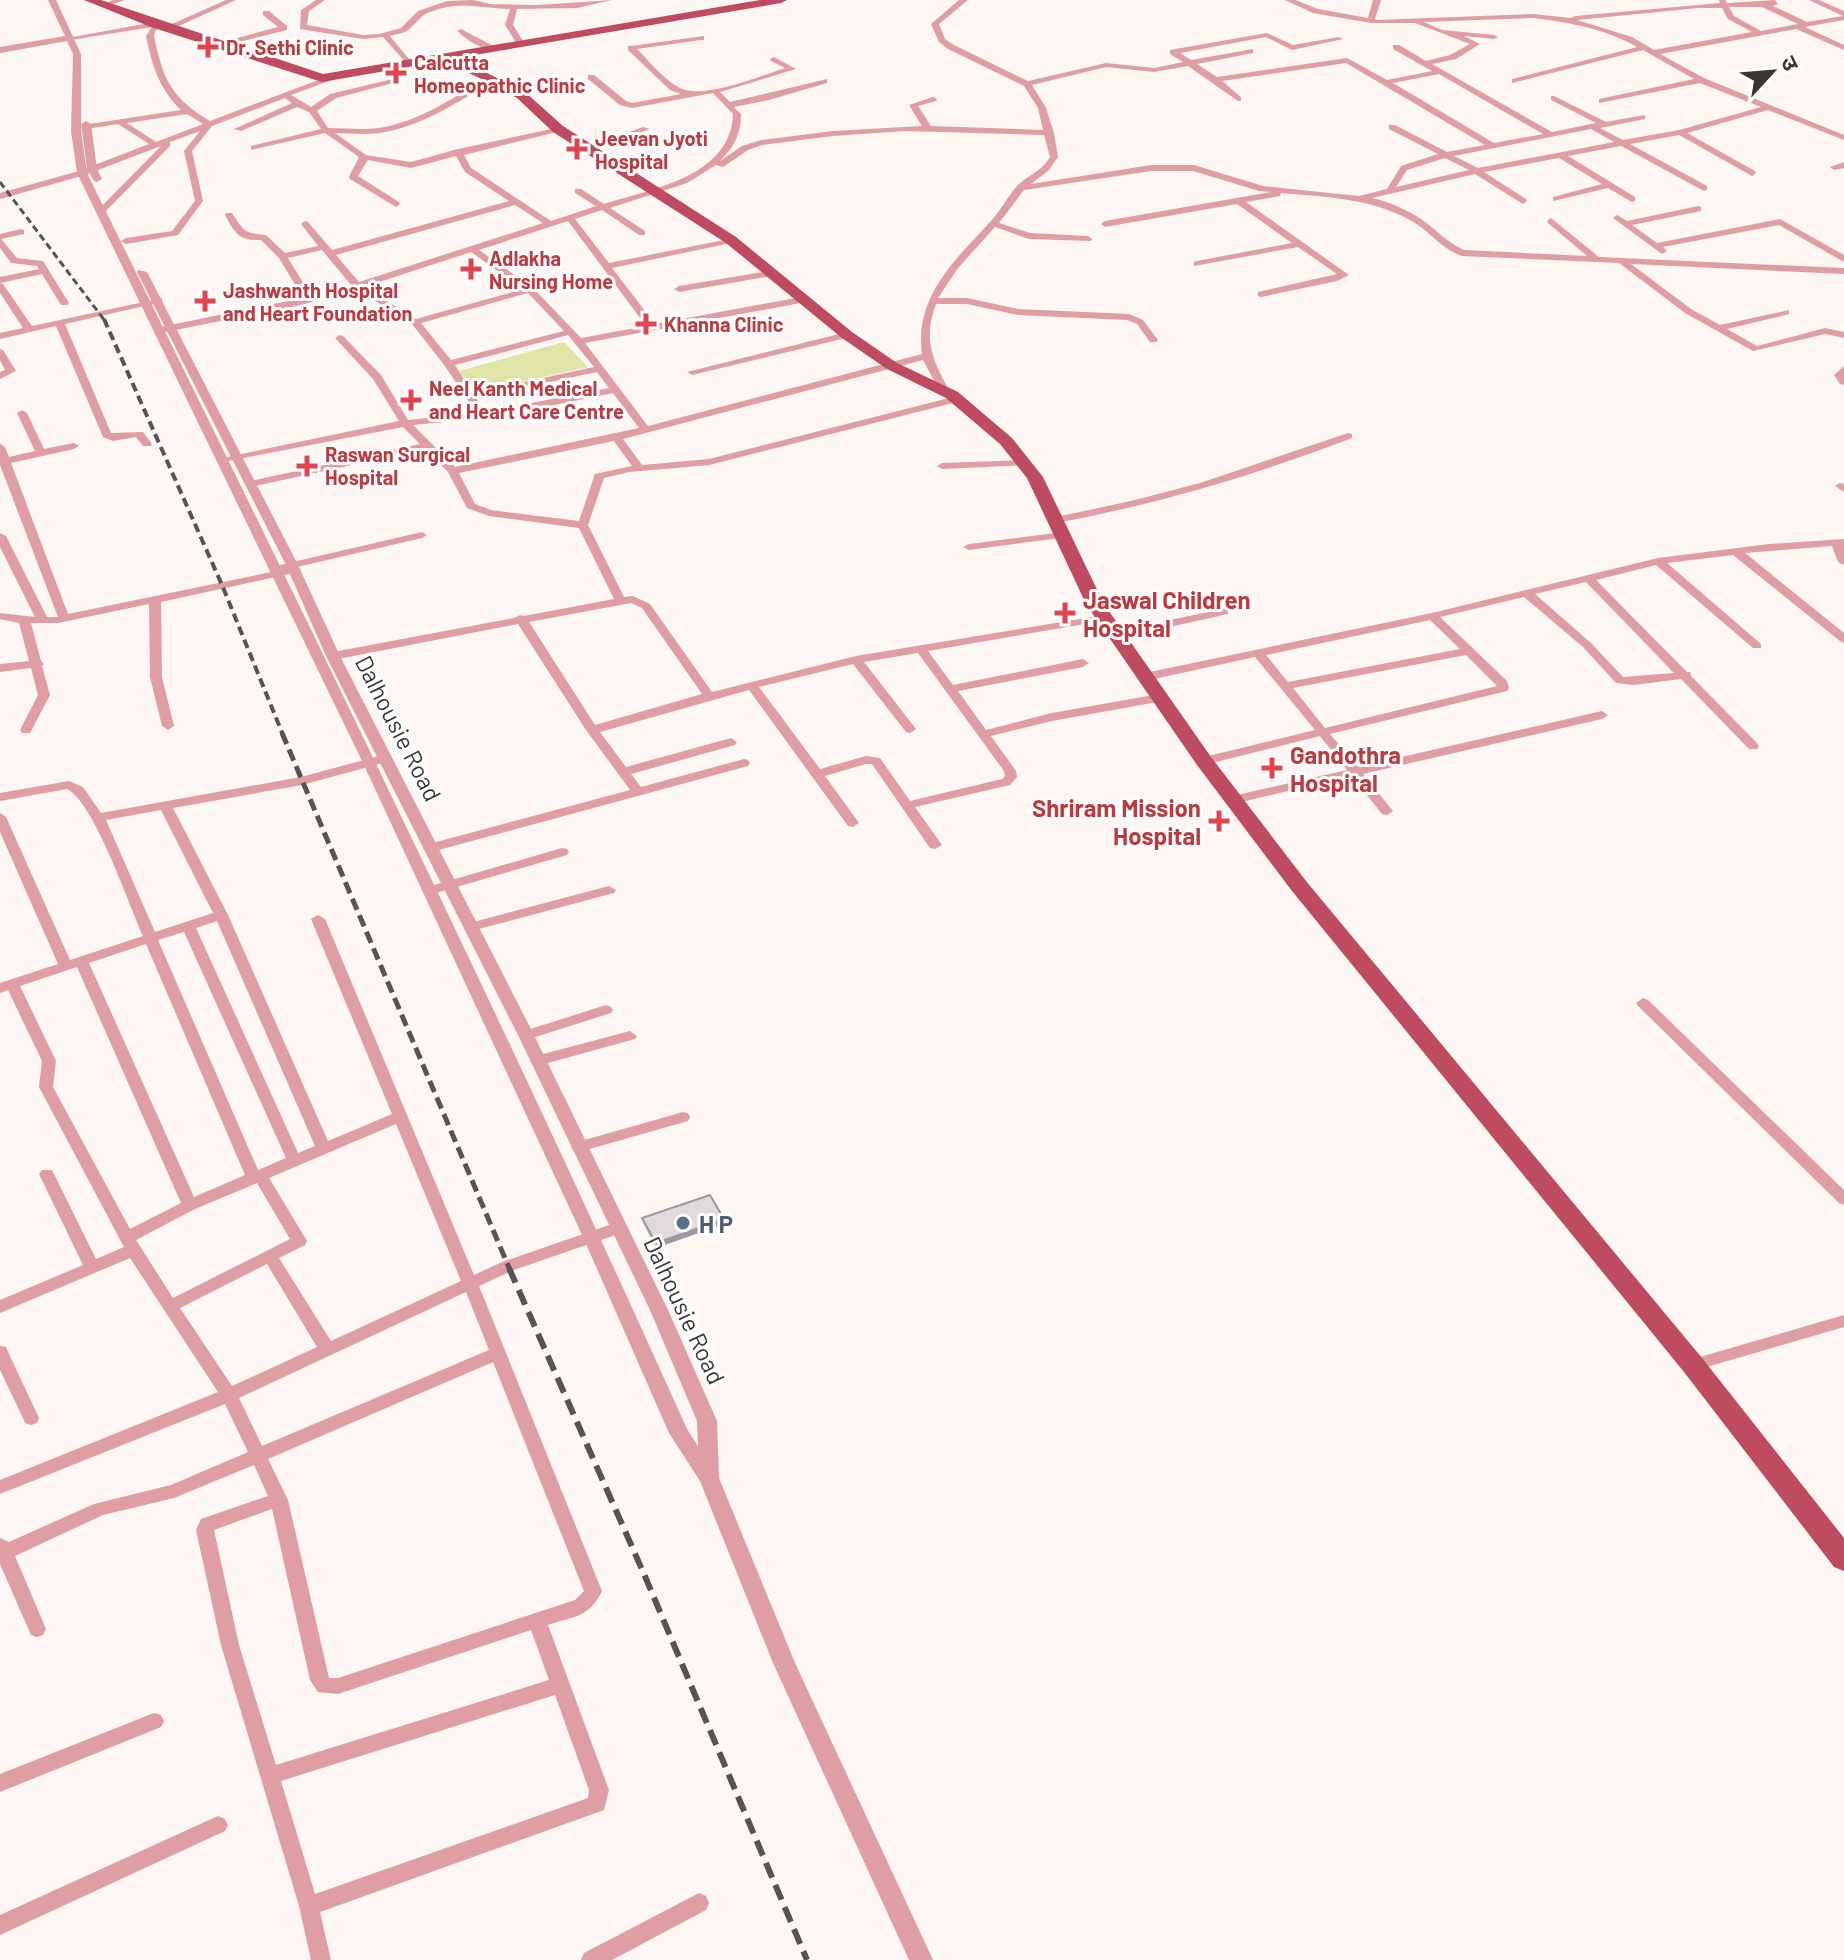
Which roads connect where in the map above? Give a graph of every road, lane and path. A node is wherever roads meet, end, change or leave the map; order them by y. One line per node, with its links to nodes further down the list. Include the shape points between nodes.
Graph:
1 (55, 0): 29 (street, Dalhousie Road)
2 (232, 0): 22 (street)
3 (321, 0): 21 (street, via 305,10)
4 (467, 0): 15 (street); 28 (street, via 428,9 404,30)
5 (608, 0): 13 (street)
6 (781, 0): 33 (main road)
7 (964, 0): 57 (street, via 935,24 942,40)
8 (1289, 0): 19 (street)
9 (1377, 0): 19 (street)
10 (1813, 0): 17 (street)
11 (105, 2): 22 (main road)
12 (1768, 2): 14 (street); 23 (street)
13 (562, 3): 15 (street)
14 (1724, 3): 18 (street); 27 (street, via 1731,17)
15 (514, 7): 33 (street, via 509,25)
16 (266, 13): 24 (street)
17 (1844, 16): 23 (street)
18 (1566, 19): 20 (street); 36 (street)
19 (1371, 21): 20 (street)
20 (1415, 21): 26 (street)
21 (302, 25): 24 (street); 28 (street, via 363,37)
22 (160, 26): 29 (street); 34 (main road); 70 (street, via 150,36 157,70 171,99)
23 (1802, 26): 27 (street); 37 (street)
24 (284, 28): 34 (street)
25 (461, 31): 38 (street)
26 (1449, 33): 30 (street); 44 (street, via 1476,44)
27 (1759, 33): 41 (street)
28 (385, 35): 45 (street)
29 (76, 37): 39 (street); 58 (street, Dalhousie Road, via 87,58)
30 (1494, 37)
31 (701, 38): 60 (street, via 631,48 673,88)
32 (1339, 39): 46 (street, via 1292,48 1267,35 1173,51)
33 (521, 44): 38 (main road)
34 (222, 45): 49 (main road)
35 (1396, 47): 44 (street)
36 (1646, 47): 41 (street); 55 (street)
37 (1844, 48)
38 (495, 49): 42 (main road)
39 (0, 50)
40 (1250, 51): 46 (street)
41 (1657, 52): 53 (street)
42 (444, 57): 45 (main road); 50 (main road)
43 (774, 59): 59 (street, via 792,69)
44 (1426, 63): 47 (street)
45 (409, 64): 49 (main road)
46 (1191, 64): 52 (street); 57 (street, via 1143,70 1106,65)
47 (1439, 72): 56 (street); 85 (street)
48 (591, 77): 60 (street, via 632,106)
49 (329, 78): 61 (street)
50 (490, 79): 80 (main road, via 515,90); 82 (street, via 403,125 377,131)
51 (394, 80): 69 (street, via 333,96)
52 (1216, 80): 56 (street, via 1343,59); 64 (street)
53 (1701, 80): 65 (street); 68 (street)
54 (824, 81): 67 (street)
55 (1515, 81)
56 (1388, 82): 91 (street)
57 (1027, 84): 84 (street)
58 (83, 90): 75 (street, Dalhousie Road); 100 (street, Dalhousie Road, via 76,131)
59 (715, 91): 60 (street); 67 (street)
60 (687, 94)
61 (286, 95): 66 (street); 73 (street)
62 (1554, 98): 74 (street)
63 (933, 99): 76 (street, via 913,105)
64 (1238, 99)
65 (1602, 101)
66 (297, 104): 69 (street); 79 (street)
67 (730, 105): 99 (street, via 738,118 733,141)
68 (1771, 107): 83 (street); 87 (street)
69 (312, 110): 82 (street)
70 (187, 111): 72 (street); 73 (street)
71 (1642, 117): 74 (street)
72 (120, 122): 75 (street); 90 (street)
73 (209, 124): 86 (street); 133 (street, via 188,151 197,206 175,233)
74 (1604, 124): 78 (street)
75 (86, 127): 100 (street, Dalhousie Road)
76 (927, 127): 84 (street); 99 (street, via 761,143)
77 (1392, 127): 95 (street)
78 (1593, 127): 85 (street); 89 (street)
79 (238, 129)
80 (558, 129): 93 (main road); 94 (street)
81 (646, 129): 93 (street)
82 (326, 130): 92 (street); 97 (street)
83 (1680, 132): 89 (street); 102 (street)
84 (1050, 133): 104 (street, via 1053,162)
85 (1551, 135): 88 (street)
86 (173, 138): 90 (street); 118 (street)
87 (1844, 138)
88 (1516, 141): 91 (street); 98 (street)
89 (1624, 144): 96 (street); 105 (street)
90 (155, 145): 100 (street)
91 (1492, 145): 95 (street)
92 (254, 148)
93 (586, 149): 108 (main road)
94 (458, 152): 97 (street, via 411,165); 115 (street, via 468,170)
95 (1444, 155): 101 (street); 106 (street, via 1404,168)
96 (1561, 155): 98 (street); 103 (street)
97 (364, 157): 117 (street, via 353,177)
98 (1545, 158): 101 (street)
99 (704, 170): 108 (street)
100 (87, 171): 110 (street); 118 (street, Dalhousie Road)
101 (1477, 171): 106 (street); 114 (street)
102 (1752, 173)
103 (1609, 185): 112 (street); 113 (street)
104 (1020, 188): 109 (street, via 1181,167); 125 (street)
105 (1704, 188)
106 (1391, 189): 111 (street)
107 (578, 191): 119 (street)
108 (659, 191): 119 (street); 132 (main road)
109 (1285, 192): 111 (street); 116 (street)
110 (0, 196)
111 (1360, 198): 139 (street, via 1406,213 1462,253)
112 (1556, 199)
113 (1632, 199)
114 (1523, 201)
115 (515, 202): 127 (street); 136 (street)
116 (1240, 202): 126 (street); 134 (street)
117 (396, 204)
118 (104, 207): 133 (street, Dalhousie Road); 156 (street, Dalhousie Road)
119 (606, 207): 122 (street); 129 (street)
120 (1698, 209): 135 (street, via 1621,221)
121 (229, 215): 138 (street, via 237,229 249,238 263,237)
122 (571, 219): 127 (street); 144 (street)
123 (1551, 221): 139 (street)
124 (305, 224): 136 (street)
125 (994, 224): 130 (street, via 1036,237); 157 (street, via 967,251)
126 (1105, 224)
127 (552, 225): 137 (street)
128 (21, 232): 131 (street)
129 (642, 233)
130 (1088, 239)
131 (0, 240): 145 (street, via 14,261 38,262)
132 (731, 240): 144 (street); 147 (main road)
133 (126, 241): 156 (street, Dalhousie Road)
134 (1301, 244): 143 (street); 153 (street, via 1344,275)
135 (1656, 246): 140 (street, via 1780,222); 142 (street)
136 (327, 250): 138 (street); 150 (street)
137 (474, 250): 150 (street); 152 (street)
138 (283, 256): 155 (street)
139 (1596, 259): 141 (street)
140 (1844, 259)
141 (1622, 261): 142 (street); 163 (street)
142 (1678, 263): 146 (street)
143 (1197, 264)
144 (608, 266): 162 (street)
145 (44, 271): 148 (street); 158 (street)
146 (1844, 271)
147 (774, 273): 151 (street); 154 (main road)
148 (0, 280)
149 (0, 286): 164 (street)
150 (357, 286): 155 (street); 161 (street)
151 (679, 289)
152 (530, 290): 161 (street); 166 (street)
153 (1261, 294)
154 (806, 299): 162 (street); 167 (main road)
155 (309, 300): 165 (street)
156 (152, 301): 160 (street); 165 (street, Dalhousie Road)
157 (932, 301): 171 (street, via 967,301 1018,312 1129,317 1140,322); 174 (street, via 926,320)
158 (64, 303)
159 (1786, 312): 163 (street)
160 (59, 322): 164 (street); 191 (street, via 107,435 139,434)
161 (415, 322): 175 (street)
162 (652, 327): 172 (street)
163 (1718, 328): 168 (street, via 1758,349 1825,331)
164 (29, 329): 169 (street)
165 (165, 329): 196 (street, Dalhousie Road)
166 (570, 332): 172 (street); 175 (street)
167 (847, 335): 176 (main road); 179 (street)
168 (1844, 335)
169 (0, 336)
170 (340, 338): 187 (street, via 377,377)
171 (1153, 340)
172 (579, 341): 177 (street)
173 (0, 352): 180 (street, via 11,371)
174 (927, 356): 176 (street); 183 (street)
175 (449, 364): 184 (street)
176 (892, 366): 183 (main road); 188 (street)
177 (599, 369): 182 (street); 184 (street)
178 (1844, 369): 181 (street, via 1839,375)
179 (692, 372)
180 (0, 376)
181 (1844, 382)
182 (615, 390): 186 (street); 188 (street)
183 (950, 395): 198 (main road); 200 (street, via 729,458)
184 (471, 396): 186 (street)
185 (22, 413): 195 (street)
186 (483, 416): 187 (street)
187 (405, 423): 192 (street); 196 (street)
188 (646, 430): 190 (street)
189 (1348, 436): 204 (street, via 1250,473)
190 (617, 437): 200 (street); 201 (street)
191 (147, 444)
192 (427, 445): 201 (street); 202 (street)
193 (74, 446): 195 (street)
194 (0, 447): 197 (street)
195 (41, 453): 197 (street)
196 (230, 459): 202 (street, Dalhousie Road); 213 (street, Dalhousie Road)
197 (3, 461): 221 (street)
198 (1026, 463): 199 (street); 204 (main road)
199 (942, 466)
200 (639, 468): 203 (street, via 597,478)
201 (453, 471): 203 (street, via 468,504 479,511)
202 (251, 484): 213 (street, Dalhousie Road)
203 (583, 525): 217 (street)
204 (1059, 527): 208 (street); 223 (main road)
205 (422, 535): 213 (street)
206 (0, 536): 210 (street)
207 (1840, 543): 209 (street); 212 (street)
208 (969, 547)
209 (1735, 551): 211 (street); 227 (street)
210 (5, 560): 225 (street)
211 (1658, 561): 214 (street); 228 (street)
212 (1844, 562)
213 (286, 569): 216 (street); 232 (street, Dalhousie Road); 255 (street, Dalhousie Road)
214 (1589, 579): 215 (street); 237 (street)
215 (1526, 593): 220 (street); 237 (street, via 1620,680)
216 (155, 600): 221 (street); 245 (street, via 156,677)
217 (620, 600): 222 (street); 242 (street, via 638,600 646,606)
218 (1224, 612): 226 (street)
219 (0, 616): 224 (street)
220 (1432, 616): 230 (street); 231 (street)
221 (64, 618): 225 (street)
222 (520, 618): 232 (street); 248 (street)
223 (1104, 618): 226 (main road); 229 (street)
224 (24, 620): 225 (street); 235 (street)
225 (43, 621)
226 (1115, 635): 238 (main road)
227 (1843, 637)
228 (1757, 646)
229 (920, 648): 233 (street); 241 (street)
230 (1469, 651): 240 (street); 249 (street, via 1503,688)
231 (1258, 653): 238 (street); 240 (street)
232 (333, 656): 253 (street, Dalhousie Road)
233 (856, 660): 239 (street); 246 (street)
234 (1083, 663): 241 (street)
235 (38, 664): 236 (street); 247 (street, via 44,695)
236 (0, 668)
237 (1686, 675): 252 (street)
238 (1145, 677): 243 (main road)
239 (751, 685): 242 (street); 259 (street)
240 (1286, 686): 249 (street)
241 (950, 689): 250 (street)
242 (709, 696): 248 (street)
243 (1159, 698): 250 (street); 254 (main road)
244 (1602, 715): 258 (street)
245 (168, 726)
246 (910, 729)
247 (26, 730)
248 (592, 730): 257 (street)
249 (1322, 732): 254 (street); 258 (street)
250 (983, 734): 263 (street, via 1010,771 1009,780)
251 (731, 742): 257 (street)
252 (1753, 746)
253 (386, 758): 255 (street); 270 (street, Dalhousie Road)
254 (1204, 761): 262 (main road)
255 (370, 763): 264 (street); 274 (street, Dalhousie Road)
256 (744, 763): 260 (street)
257 (622, 772): 260 (street)
258 (1356, 772): 262 (street); 265 (street)
259 (817, 774): 263 (street, via 874,760); 268 (street)
260 (637, 791): 270 (street)
261 (0, 797): 267 (street, via 69,785 79,790)
262 (1233, 800): 308 (main road)
263 (908, 805): 269 (street)
264 (166, 807): 267 (street); 275 (street)
265 (1387, 811)
266 (0, 817): 280 (street)
267 (98, 817): 279 (street)
268 (853, 823)
269 (935, 845)
270 (430, 848): 272 (street, Dalhousie Road)
271 (562, 852): 272 (street)
272 (448, 885): 274 (street); 278 (street, Dalhousie Road)
273 (609, 890): 278 (street)
274 (429, 891): 297 (street, Dalhousie Road)
275 (221, 915): 277 (street); 289 (street)
276 (318, 919): 287 (street)
277 (188, 926): 279 (street); 291 (street)
278 (471, 927): 284 (street, Dalhousie Road)
279 (151, 938): 280 (street); 293 (street)
280 (74, 964): 281 (street); 295 (street)
281 (6, 986): 298 (street, via 49,1061 46,1087)
282 (1643, 1003): 294 (street)
283 (606, 1010): 284 (street)
284 (526, 1035): 286 (street, Dalhousie Road)
285 (630, 1036): 286 (street)
286 (537, 1061): 290 (street, Dalhousie Road)
287 (398, 1117): 289 (street); 301 (street)
288 (683, 1117): 290 (street)
289 (323, 1147): 291 (street)
290 (579, 1147): 296 (street, Dalhousie Road)
291 (294, 1160): 293 (street)
292 (47, 1174): 300 (street)
293 (257, 1176): 295 (street); 299 (street, via 299,1237 294,1246)
294 (1844, 1199)
295 (190, 1205): 298 (street)
296 (618, 1228): 297 (street); 312 (street, Dalhousie Road, via 707,1421)
297 (592, 1237): 301 (street); 312 (street, Dalhousie Road, via 679,1433)
298 (130, 1244): 300 (street); 303 (street)
299 (270, 1256): 303 (street); 305 (street)
300 (92, 1268): 302 (street)
301 (470, 1283): 305 (street); 307 (street)
302 (0, 1306)
303 (171, 1306): 309 (street)
304 (1844, 1321): 308 (street)
305 (327, 1349): 309 (street)
306 (0, 1352): 310 (street)
307 (498, 1353): 311 (street); 317 (street, via 593,1591 581,1606)
308 (1693, 1365): 316 (main road)
309 (229, 1395): 311 (street); 313 (street)
310 (31, 1418)
311 (256, 1457): 314 (street); 315 (street, via 174,1491 100,1509)
312 (709, 1478): 329 (street, Dalhousie Road, via 784,1663)
313 (0, 1487)
314 (279, 1500): 317 (street, via 319,1680 325,1686); 321 (street, via 205,1527 230,1645)
315 (2, 1548): 318 (street)
316 (1844, 1559)
317 (537, 1621): 319 (street)
318 (37, 1629)
319 (560, 1685): 321 (street); 325 (street, via 599,1790 597,1804)
320 (154, 1721): 322 (street)
321 (268, 1776): 325 (street)
322 (0, 1783)
323 (218, 1825): 326 (street)
324 (699, 1903): 328 (street)
325 (309, 1906): 327 (street)
326 (0, 1925)
327 (321, 1960)
328 (591, 1960)
329 (921, 1960)

